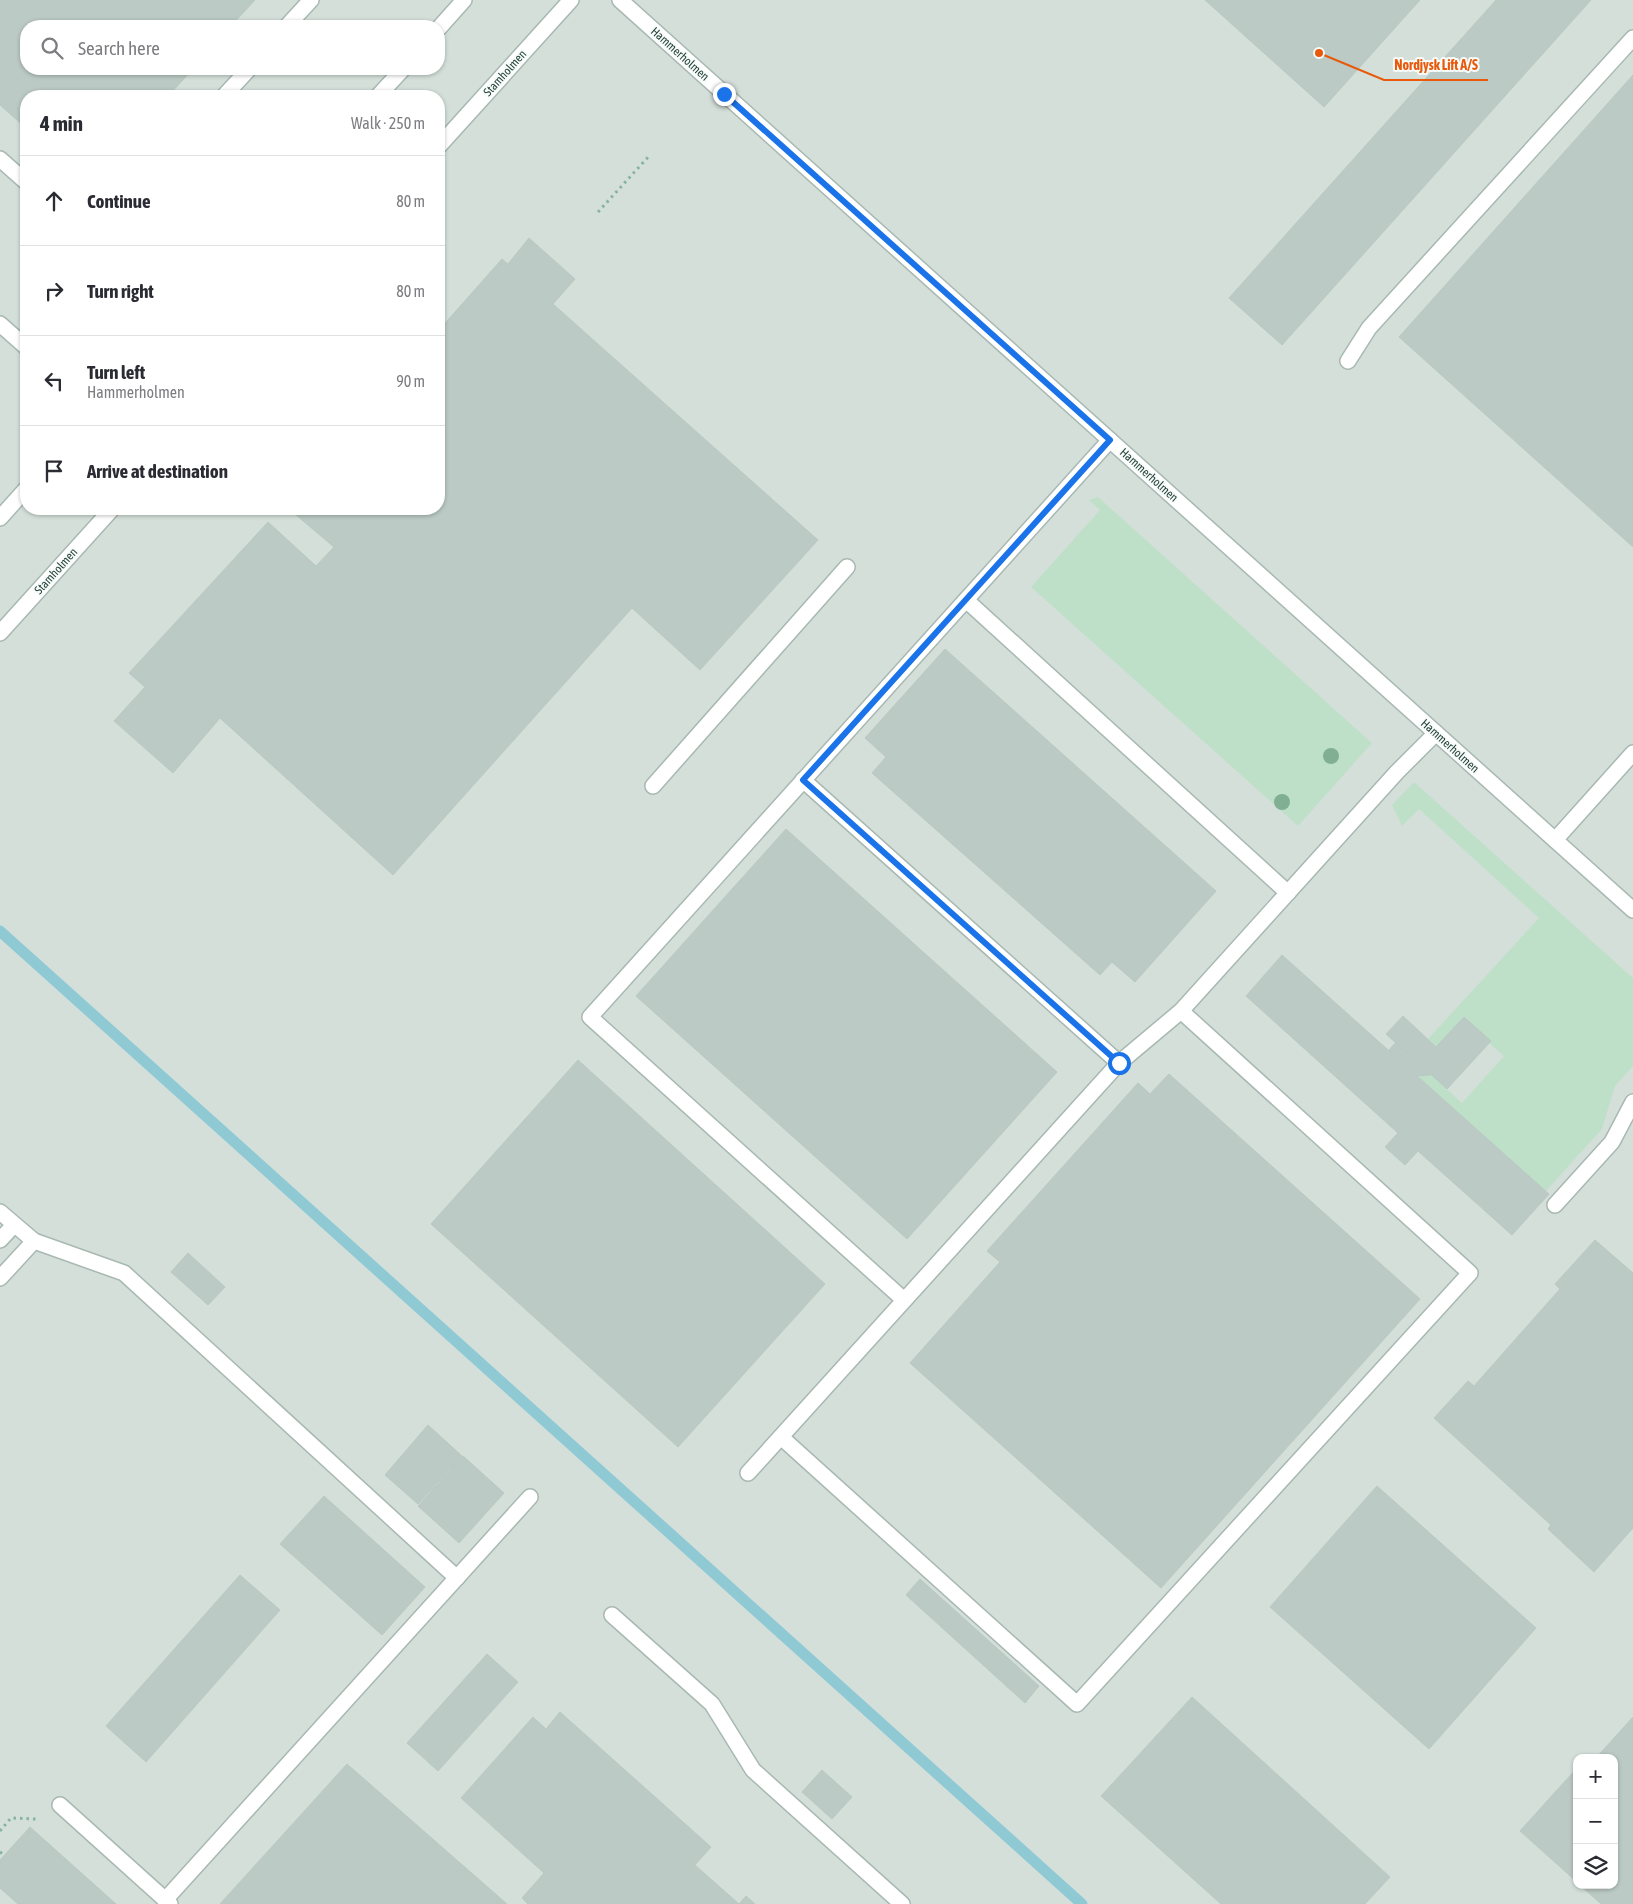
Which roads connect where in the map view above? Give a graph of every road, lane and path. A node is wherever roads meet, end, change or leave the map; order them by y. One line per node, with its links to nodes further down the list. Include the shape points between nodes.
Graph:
1 (311, 0): 5 (street)
2 (464, 0): 6 (street)
3 (571, 0): 12 (street, Stamholmen)
4 (620, 0): 20 (street, Hammerholmen)
5 (293, 20)
6 (445, 21)
7 (1633, 38): 19 (street, via 1369,328)
8 (243, 75): 10 (street)
9 (397, 75): 11 (street)
10 (230, 90)
11 (384, 90)
12 (445, 139)
13 (650, 155): 16 (path)
14 (0, 159): 15 (street)
15 (20, 177)
16 (598, 212)
17 (0, 324): 18 (street)
18 (20, 342)
19 (1348, 361)
20 (1110, 440): 25 (street); 27 (street, Hammerholmen)
21 (20, 496): 23 (street)
22 (107, 515): 26 (street, Stamholmen)
23 (0, 518)
24 (847, 567): 30 (street)
25 (966, 600): 29 (street); 32 (street)
26 (0, 633)
27 (1436, 733): 31 (street, Hammerholmen); 32 (street)
28 (1633, 753): 31 (street)
29 (803, 780): 35 (street); 43 (street, via 590,1017)
30 (653, 786)
31 (1555, 840): 33 (street, Hammerholmen)
32 (1288, 893): 34 (street)
33 (1633, 910)
34 (1181, 1012): 35 (street); 44 (street, via 1470,1273 1077,1704)
35 (1119, 1063): 43 (street)
36 (1633, 1102): 37 (street, via 1612,1142)
37 (1555, 1205)
38 (0, 1212): 39 (street)
39 (14, 1225): 40 (street); 41 (street)
40 (0, 1240)
41 (34, 1241): 42 (street); 47 (street, via 124,1273)
42 (0, 1278)
43 (904, 1300): 44 (street)
44 (781, 1437): 45 (street)
45 (748, 1473)
46 (530, 1497): 47 (street)
47 (457, 1578): 54 (street)
48 (612, 1615): 55 (street, via 712,1704 753,1770)
49 (60, 1805): 54 (street)
50 (43, 1826): 51 (path, via 36,1819 11,1818)
51 (0, 1831)
52 (0, 1852): 53 (path)
53 (4, 1855)
54 (168, 1902)
55 (902, 1904)

